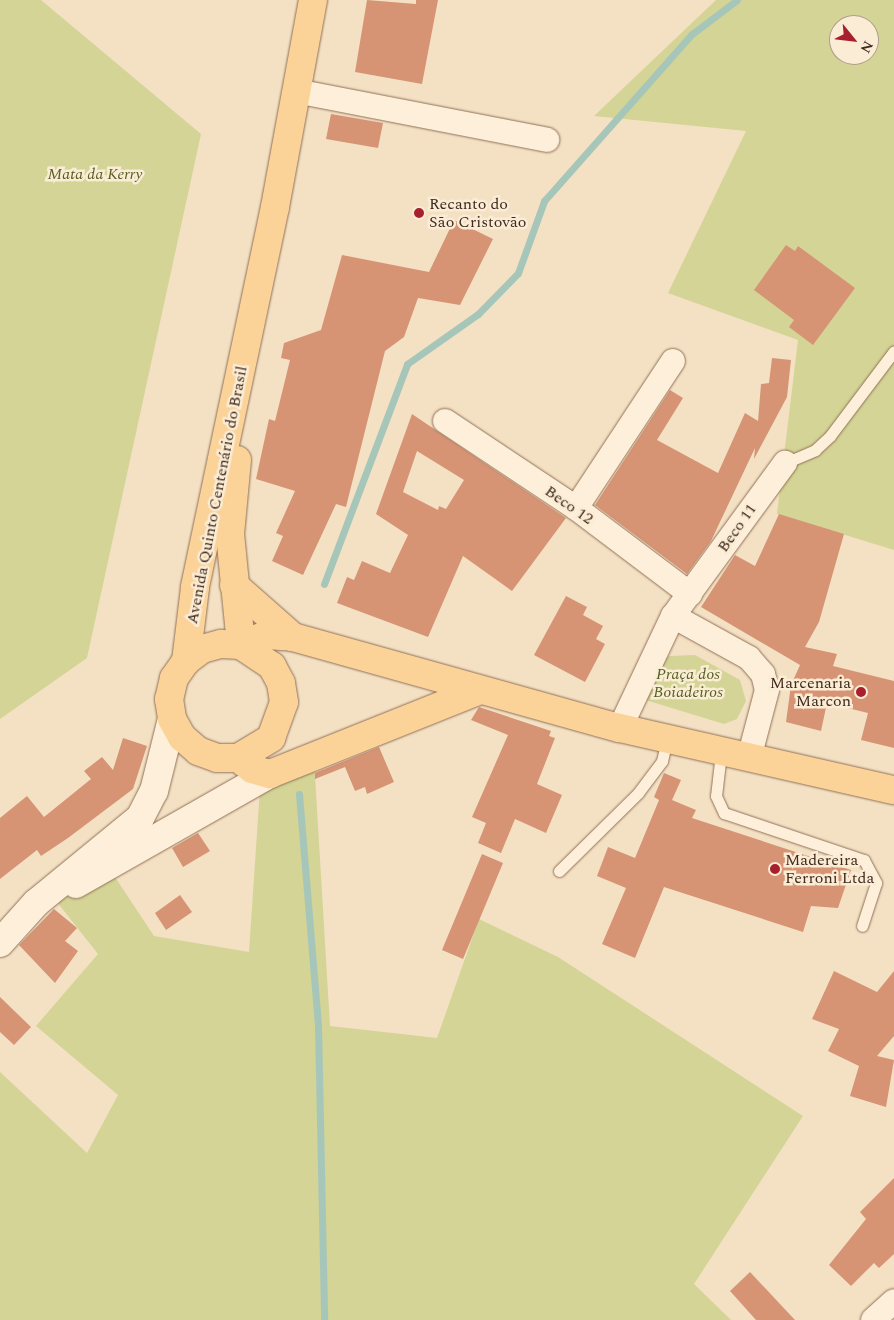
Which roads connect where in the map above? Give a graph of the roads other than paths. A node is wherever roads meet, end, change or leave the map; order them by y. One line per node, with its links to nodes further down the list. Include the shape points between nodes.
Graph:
1 (313, 0): 2 (main road, Avenida Quinto Centenário do Brasil)
2 (296, 92): 3 (street); 4 (main road, Avenida Quinto Centenário do Brasil)
3 (546, 140)
4 (250, 330): 10 (main road, Avenida Quinto Centenário do Brasil, via 230,534); 15 (main road, Avenida Quinto Centenário do Brasil, via 195,588)
5 (894, 351): 8 (lane, via 830,436 815,450)
6 (673, 361): 9 (street)
7 (445, 421): 9 (street, Beco 12)
8 (785, 462): 11 (street, Beco 11)
9 (576, 508): 11 (street, Beco 12)
10 (234, 585): 13 (main road); 14 (main road, Avenida Quinto Centenário do Brasil)
11 (690, 594): 12 (street, Beco 11)
12 (673, 616): 18 (street, Beco 11); 22 (street, via 749,658 763,674 767,690)
13 (293, 637): 14 (main road, via 266,635); 16 (main road)
14 (241, 645): 15 (main road, via 202,649); 21 (main road, via 272,666 282,683 284,702 271,738)
15 (186, 661): 17 (main road, Avenida Quinto Centenário do Brasil, via 174,678 169,699)
16 (477, 691): 18 (main road); 23 (main road)
17 (172, 719): 21 (main road, via 182,738 198,751 217,758); 27 (street, Avenida Quinto Centenário do Brasil, via 154,791 140,818)
18 (620, 728): 19 (main road)
19 (667, 739): 20 (main road); 26 (lane, via 662,761 638,793)
20 (721, 753): 22 (main road); 28 (lane, via 716,796 724,813 864,860 876,883)
21 (238, 758): 23 (main road, via 252,769); 25 (street)
22 (749, 758): 24 (main road)
23 (270, 774): 25 (street, Avenida Quinto Centenário do Brasil)
24 (894, 790)
25 (216, 806): 27 (street, Avenida Quinto Centenário do Brasil, via 118,864)
26 (559, 871)
27 (36, 903): 29 (street, Avenida Quinto Centenário do Brasil)
28 (862, 926)
29 (0, 943)
30 (894, 1301): 31 (street)
31 (873, 1320)

